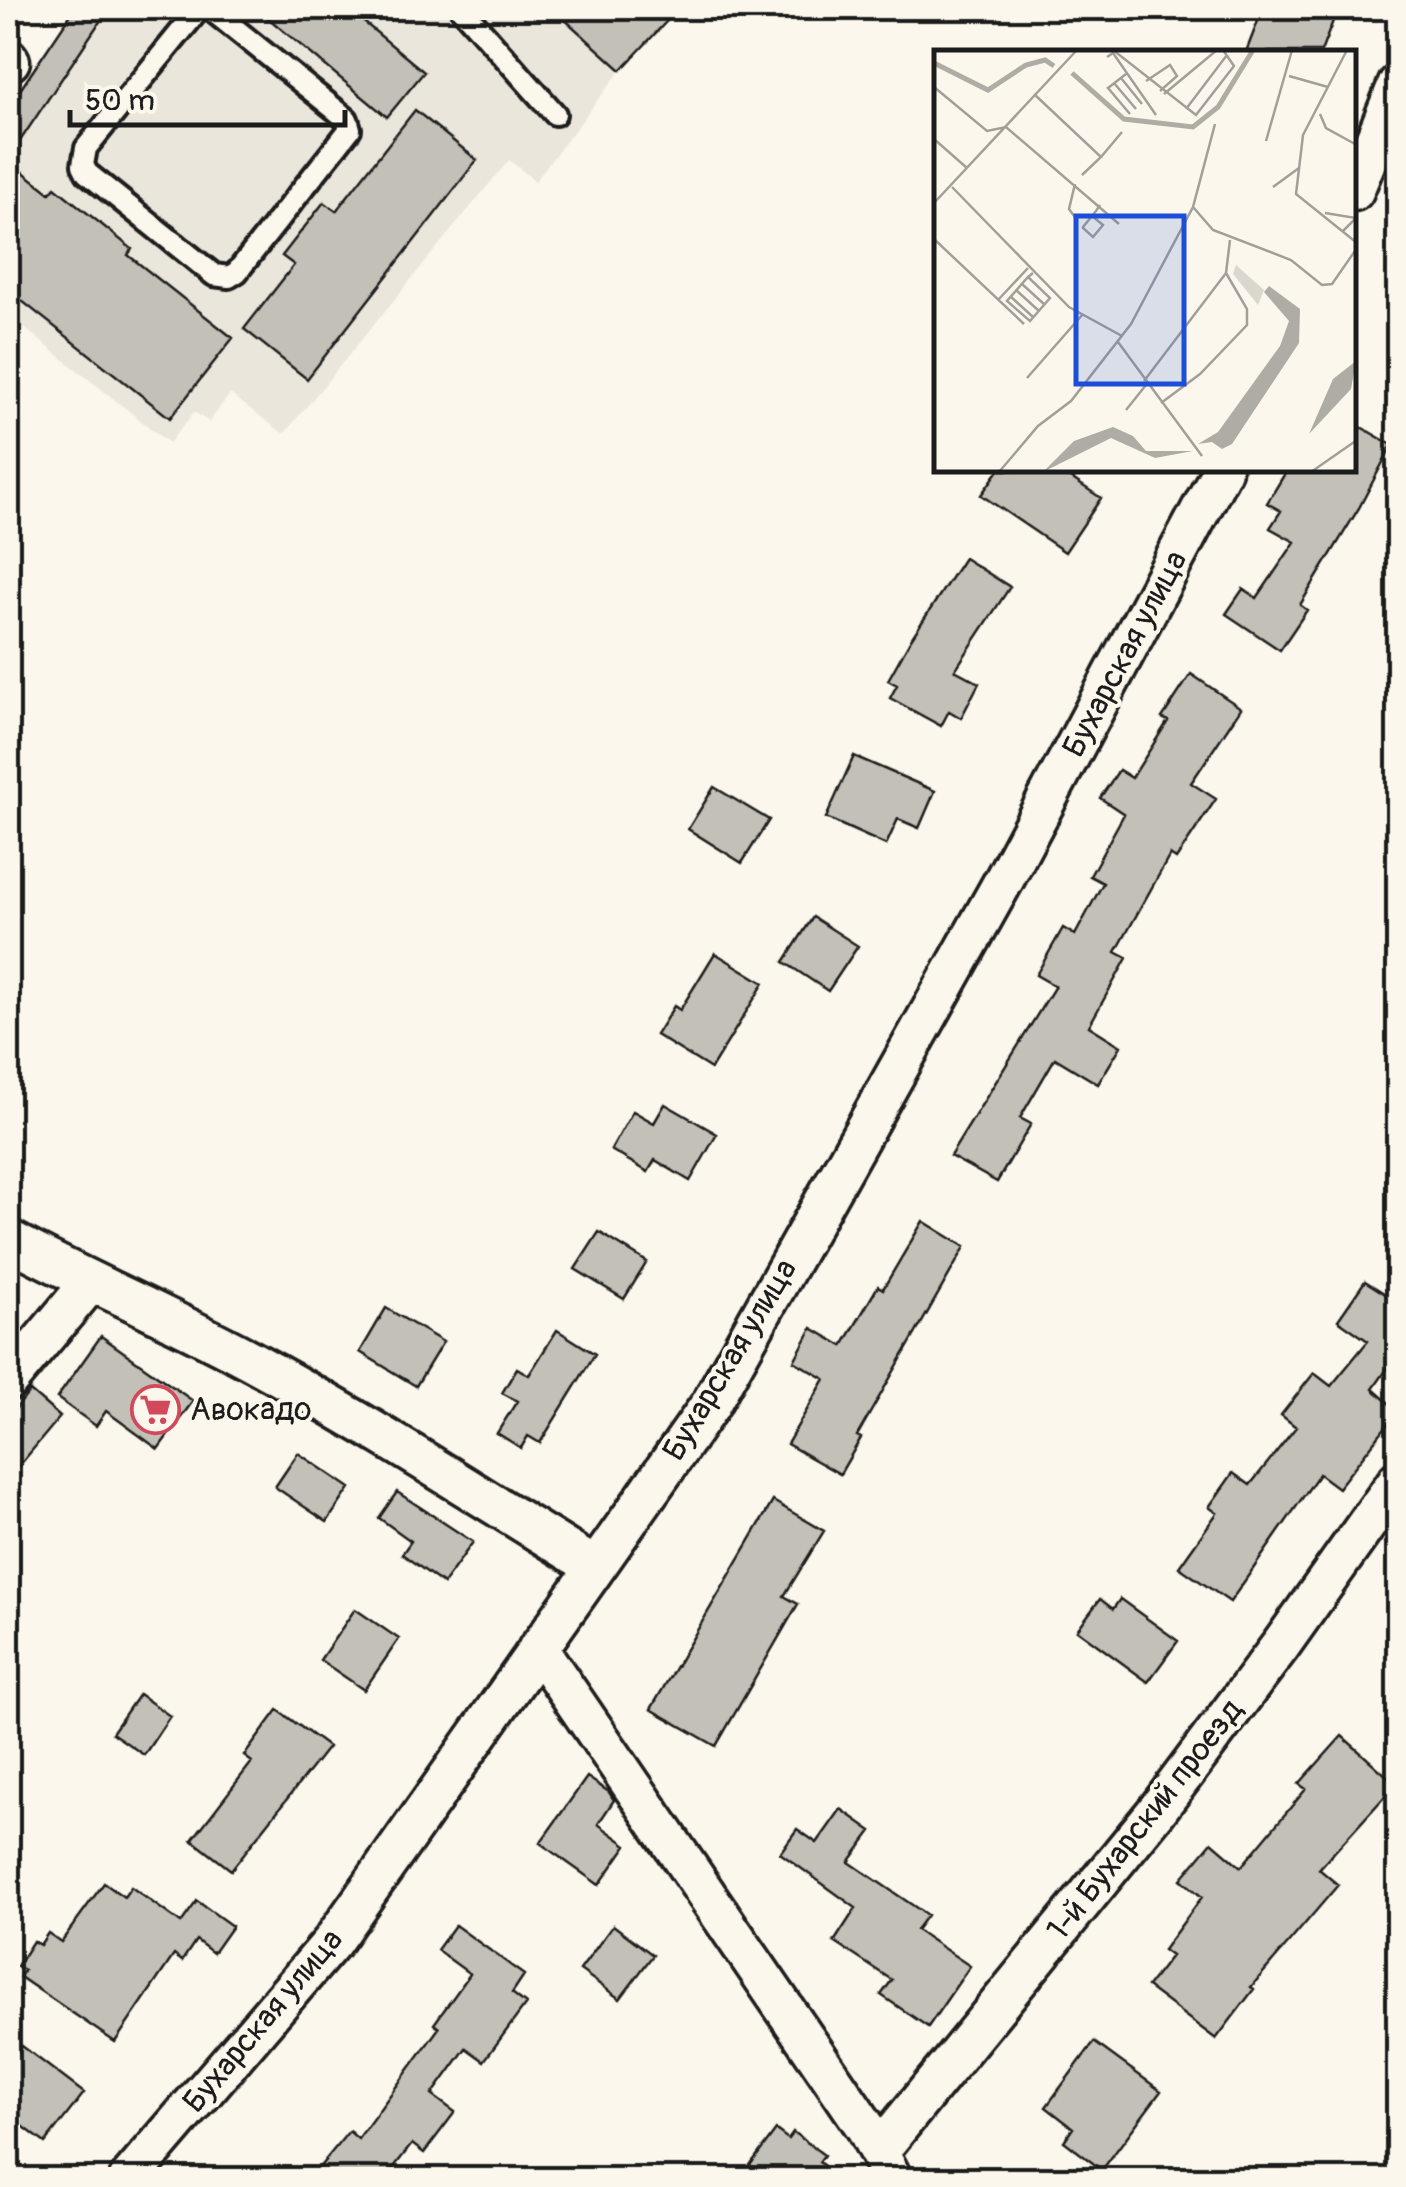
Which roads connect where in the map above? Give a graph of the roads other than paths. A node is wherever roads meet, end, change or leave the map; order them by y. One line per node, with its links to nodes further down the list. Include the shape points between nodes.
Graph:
1 (200, 8): 2 (lane, via 86,148 84,166 221,278 237,272 350,130 347,119)
2 (209, 8)
3 (460, 8): 5 (lane)
4 (1398, 84): 6 (street)
5 (555, 114)
6 (1356, 186)
7 (1221, 472): 12 (street, Бухарская улица, via 1004,880 710,1405)
8 (8, 1240): 9 (street)
9 (90, 1283): 10 (street); 12 (street, via 310,1392)
10 (8, 1381)
11 (1398, 1480): 14 (street, 1-й Бухарский проезд)
12 (595, 1567): 13 (street, Бухарская улица)
13 (538, 1648): 14 (street); 15 (street, Бухарская улица, via 332,1942)
14 (886, 2165)
15 (128, 2180)

